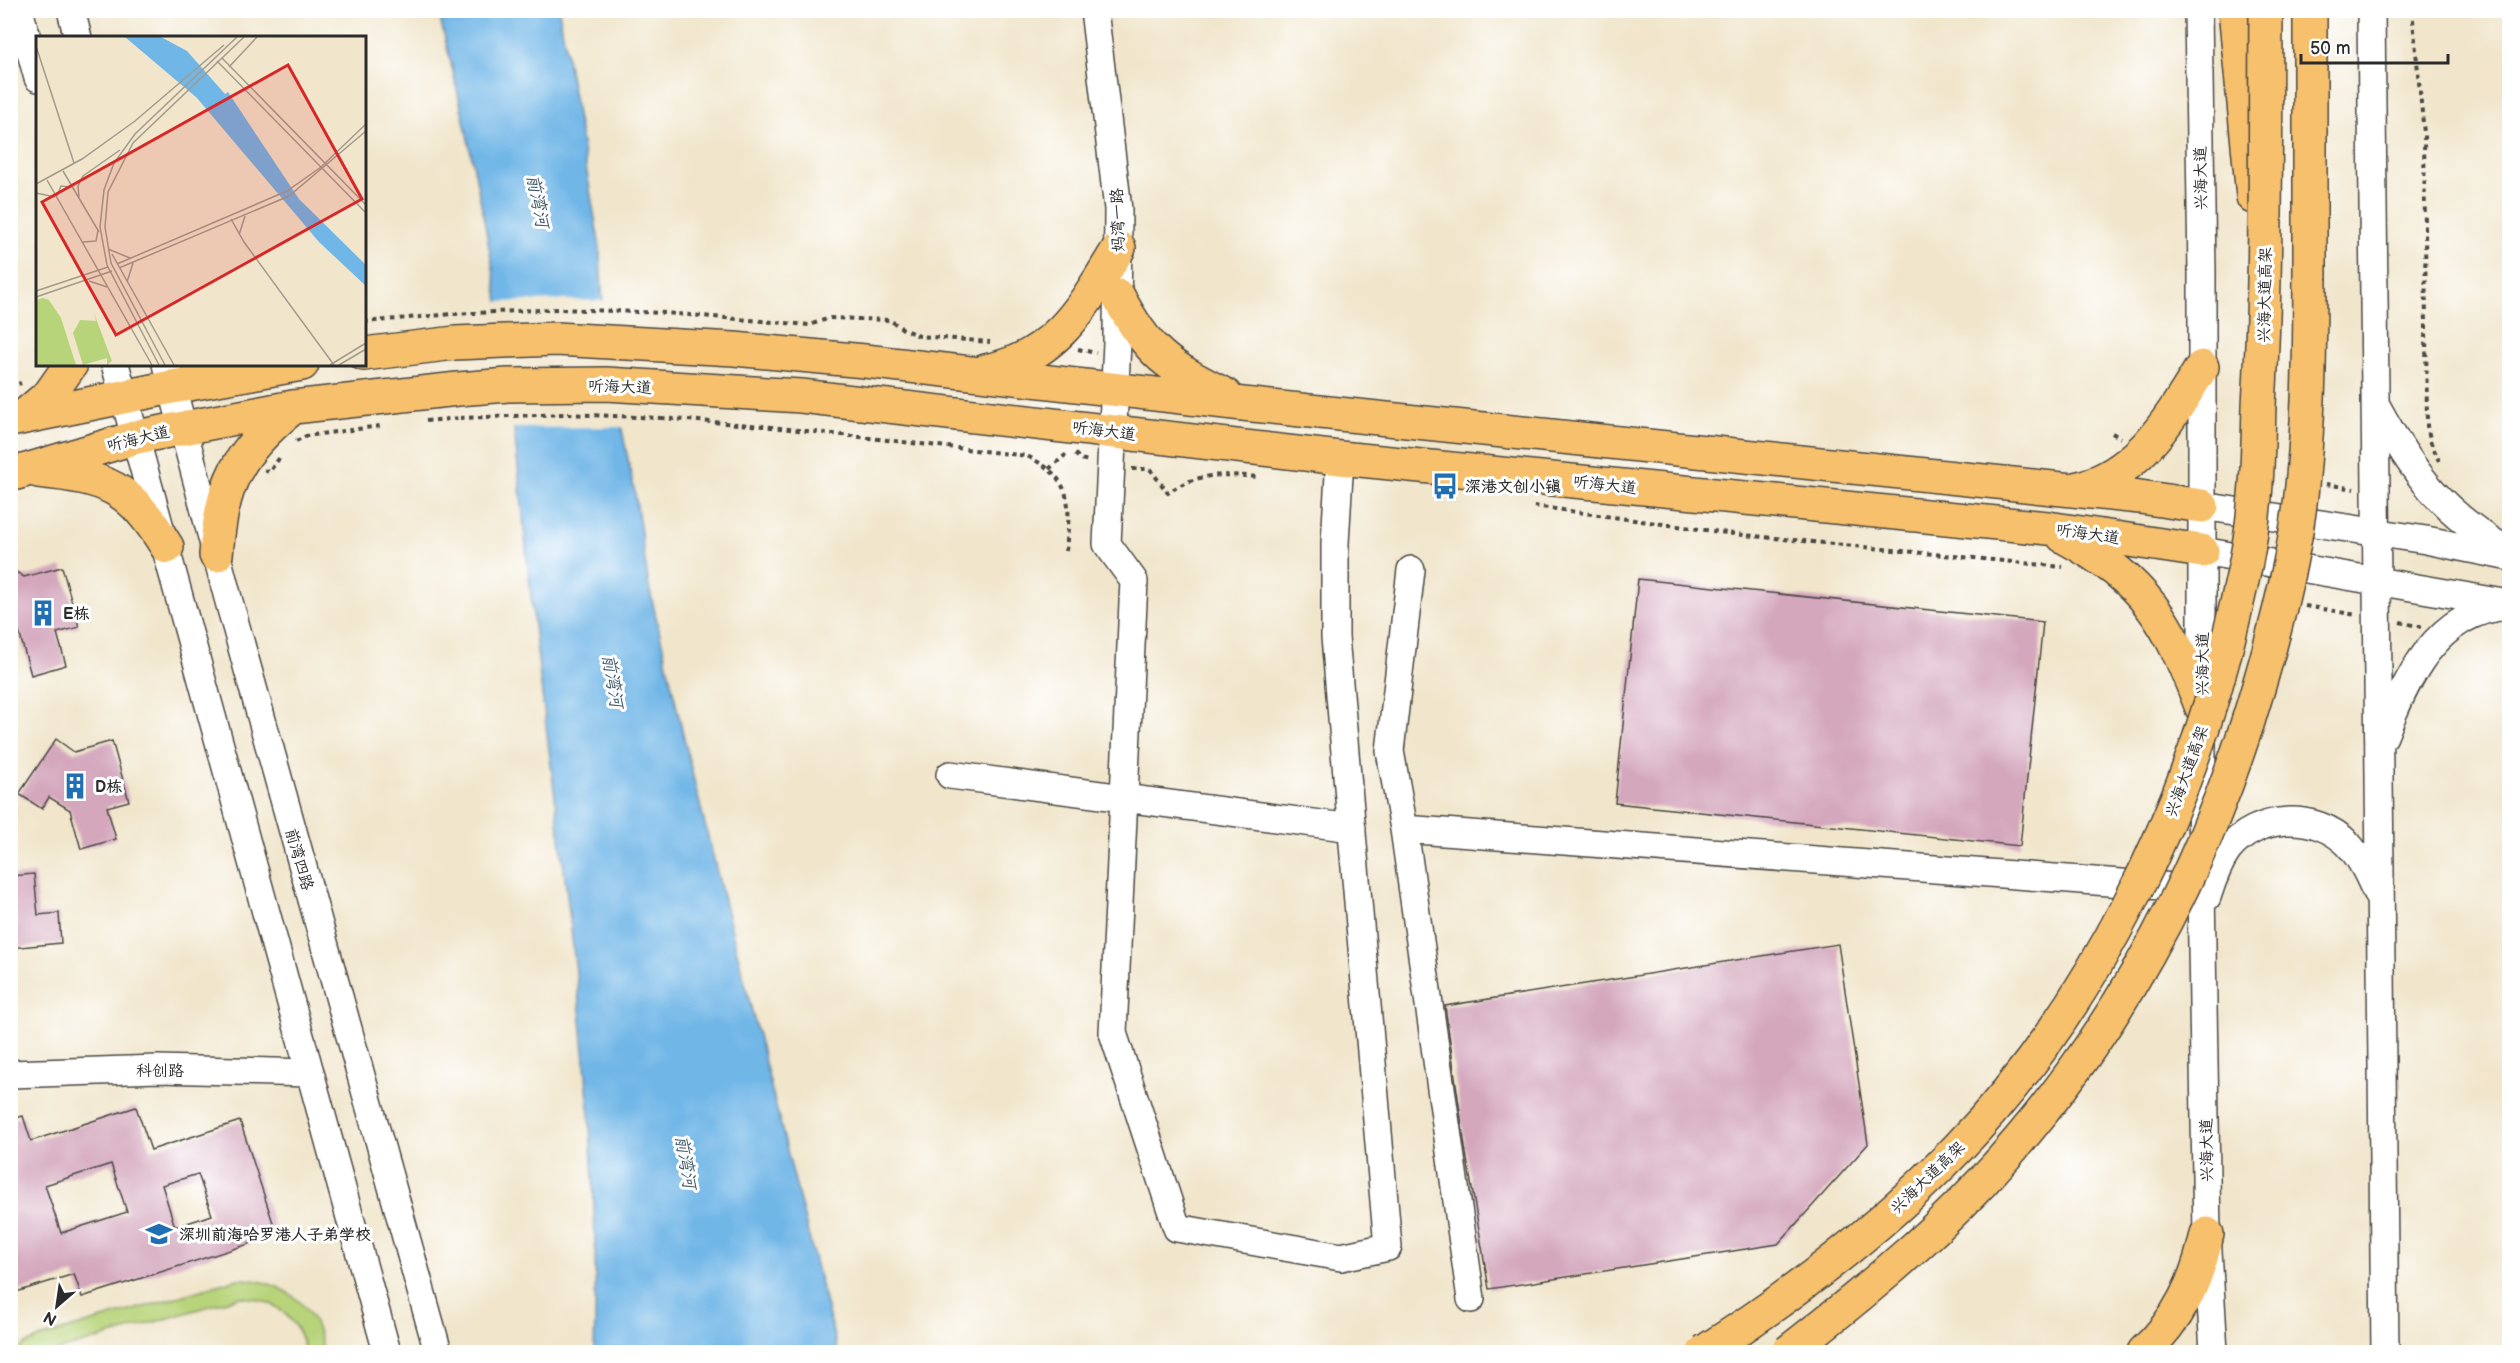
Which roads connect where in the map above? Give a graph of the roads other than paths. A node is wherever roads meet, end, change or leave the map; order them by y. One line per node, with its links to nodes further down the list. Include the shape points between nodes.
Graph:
1 (19, 10): 10 (street)
2 (71, 10): 9 (street)
3 (1094, 10): 11 (street, 妈湾一路, via 1115,172)
4 (2198, 10): 18 (street, 兴海大道)
5 (2235, 10): 13 (main road, bridge, via 2256,226)
6 (2266, 10): 13 (main road, 兴海大道高架, bridge)
7 (2310, 10): 61 (main road, bridge, via 2310,386 2298,513 2268,656 2222,795 2199,854 2131,986 2044,1111 1981,1184 1918,1245)
8 (2371, 10): 24 (street)
9 (78, 36)
10 (36, 71)
11 (1119, 248): 12 (street, 妈湾一路); 19 (main road, via 1062,332 1024,359)
12 (1118, 296): 21 (street, 妈湾一路); 23 (main road, via 1145,342 1161,358)
13 (2263, 350): 60 (main road, 兴海大道高架, bridge, via 2254,506 2227,647 2192,763 2135,892 2102,952 2054,1031 1958,1148 1897,1207 1822,1270 1759,1318)
14 (366, 353): 19 (main road, via 454,328 556,339 664,329 809,355)
15 (70, 366): 26 (main road, via 50,394)
16 (117, 366): 22 (street)
17 (281, 366): 20 (main road)
18 (2202, 367): 32 (main road, via 2172,415 2139,454 2090,486); 33 (street, 兴海大道)
19 (976, 373): 21 (main road)
20 (169, 376): 22 (main road); 27 (street, 前湾四路)
21 (1115, 389): 23 (main road); 28 (street, 妈湾一路)
22 (125, 396): 26 (main road); 29 (street)
23 (1243, 404): 32 (main road)
24 (2376, 404): 35 (street); 38 (street, via 2404,456 2431,492 2463,520)
25 (293, 407): 27 (main road, 听海大道); 28 (main road, 听海大道, via 459,403 554,384 661,402 801,396); 39 (main road, via 266,429 242,459 227,490)
26 (17, 419)
27 (181, 427): 29 (main road, 听海大道); 39 (street, 前湾四路)
28 (1112, 431): 30 (main road, 听海大道); 47 (street, 妈湾一路, via 1107,544 1134,581)
29 (137, 437): 31 (main road, 听海大道); 36 (street)
30 (1340, 458): 34 (main road, 听海大道); 48 (street, via 1335,637)
31 (20, 472): 36 (main road, via 79,475 116,488 148,517)
32 (2067, 490): 33 (main road)
33 (2202, 506): 35 (street); 37 (street, 兴海大道)
34 (2048, 528): 37 (main road, 听海大道); 44 (main road, via 2109,563 2154,608 2183,658)
35 (2377, 533): 40 (street); 42 (street)
36 (167, 547): 52 (street)
37 (2202, 551): 42 (street); 44 (street, 兴海大道)
38 (2510, 551)
39 (216, 555): 59 (street, 前湾四路)
40 (2510, 557)
41 (1411, 570): 49 (street, via 1390,751)
42 (2377, 580): 43 (street); 45 (street)
43 (2510, 605): 45 (street, via 2474,615 2437,638 2408,680)
44 (2202, 708): 50 (street, 兴海大道)
45 (2379, 749): 51 (street)
46 (950, 775): 47 (street)
47 (1124, 798): 48 (street); 48 (street, 妈湾一路, via 1113,1033 1177,1228 1341,1257 1388,1247)
48 (1352, 828)
49 (1404, 829): 50 (street); 55 (street)
50 (2202, 901): 51 (street, via 2219,864 2240,839 2253,830 2285,821 2302,821 2319,825 2347,844 2358,857); 54 (street, 兴海大道)
51 (2381, 903): 56 (street)
52 (309, 1073): 53 (street, 科创路, via 159,1069); 58 (street)
53 (10, 1074)
54 (2207, 1234): 57 (street, 兴海大道); 62 (main road, via 2185,1301 2167,1329)
55 (1471, 1299)
56 (2385, 1308): 63 (street); 64 (street); 65 (street)
57 (2217, 1345)
58 (387, 1353)
59 (438, 1353)
60 (1704, 1353)
61 (1788, 1353)
62 (2144, 1353)
63 (2371, 1353)
64 (2385, 1353)
65 (2401, 1353)

